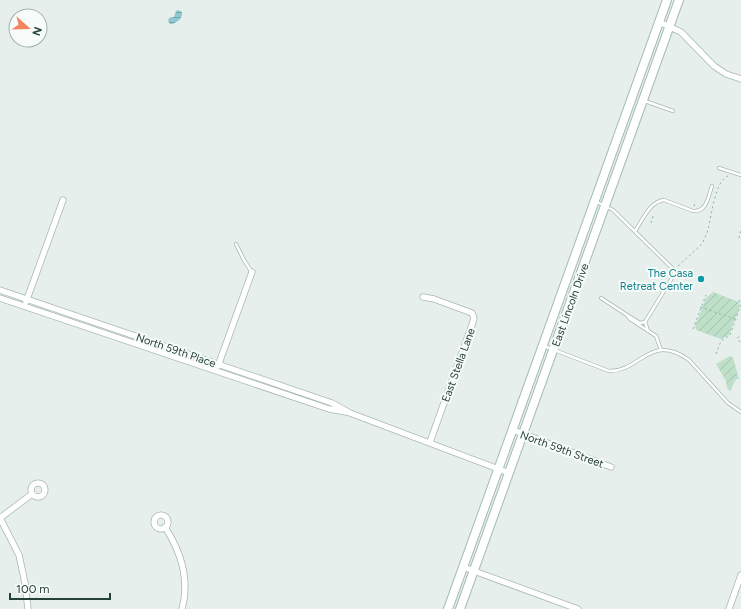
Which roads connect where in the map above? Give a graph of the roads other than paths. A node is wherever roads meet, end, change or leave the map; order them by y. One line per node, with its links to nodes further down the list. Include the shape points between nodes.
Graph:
1 (667, 0): 3 (main road, East Lincoln Drive)
2 (680, 0): 4 (main road, East Lincoln Drive)
3 (659, 22): 4 (street); 12 (main road, East Lincoln Drive)
4 (670, 26): 5 (street, via 681,32 714,66 726,74); 6 (main road, East Lincoln Drive)
5 (741, 79)
6 (644, 100): 7 (lane); 13 (main road, East Lincoln Drive)
7 (673, 111)
8 (719, 168): 9 (lane)
9 (741, 175)
10 (712, 186): 14 (lane, via 702,210 693,211 660,200 654,204)
11 (63, 200): 21 (street)
12 (595, 201): 13 (lane); 26 (main road, East Lincoln Drive)
13 (606, 206): 14 (lane); 27 (main road, East Lincoln Drive)
14 (635, 231): 24 (lane, via 674,271)
15 (236, 244): 16 (lane)
16 (252, 272): 29 (street)
17 (0, 290): 21 (street, North 59th Place)
18 (423, 297): 35 (street, East Stella Lane, via 472,313 474,318)
19 (0, 298): 22 (street, North 59th Place)
20 (601, 298): 23 (lane)
21 (27, 300): 22 (street); 29 (street, North 59th Place)
22 (25, 306): 30 (street, North 59th Place)
23 (627, 315): 24 (lane, via 640,323); 25 (lane)
24 (645, 322): 25 (lane)
25 (648, 331): 28 (lane, via 656,336)
26 (543, 346): 27 (lane); 33 (main road, East Lincoln Drive)
27 (554, 350): 28 (lane, via 609,371 617,371 648,353); 34 (main road, East Lincoln Drive)
28 (661, 350): 31 (lane, via 675,352 689,360 728,403)
29 (219, 364): 30 (street); 32 (street, North 59th Place, via 332,403)
30 (217, 371): 32 (street, North 59th Place, via 329,409)
31 (741, 412)
32 (350, 413): 35 (street, North 59th Place)
33 (513, 430): 34 (street, North 59th Street); 37 (main road, East Lincoln Drive)
34 (523, 434): 36 (street, North 59th Street); 38 (main road, East Lincoln Drive)
35 (430, 442): 37 (street, North 59th Place)
36 (610, 467)
37 (499, 470): 38 (street, North 59th Place); 42 (main road, East Lincoln Drive)
38 (509, 473): 43 (main road, East Lincoln Drive)
39 (32, 494): 40 (street)
40 (0, 518): 45 (street, via 19,555)
41 (165, 527): 46 (street, via 182,564 185,588)
42 (463, 567): 43 (street); 47 (main road, East Lincoln Drive)
43 (474, 571): 48 (main road, East Lincoln Drive); 49 (street)
44 (741, 575): 50 (street)
45 (28, 609)
46 (182, 609)
47 (448, 609)
48 (460, 609)
49 (578, 609)
50 (729, 609)

